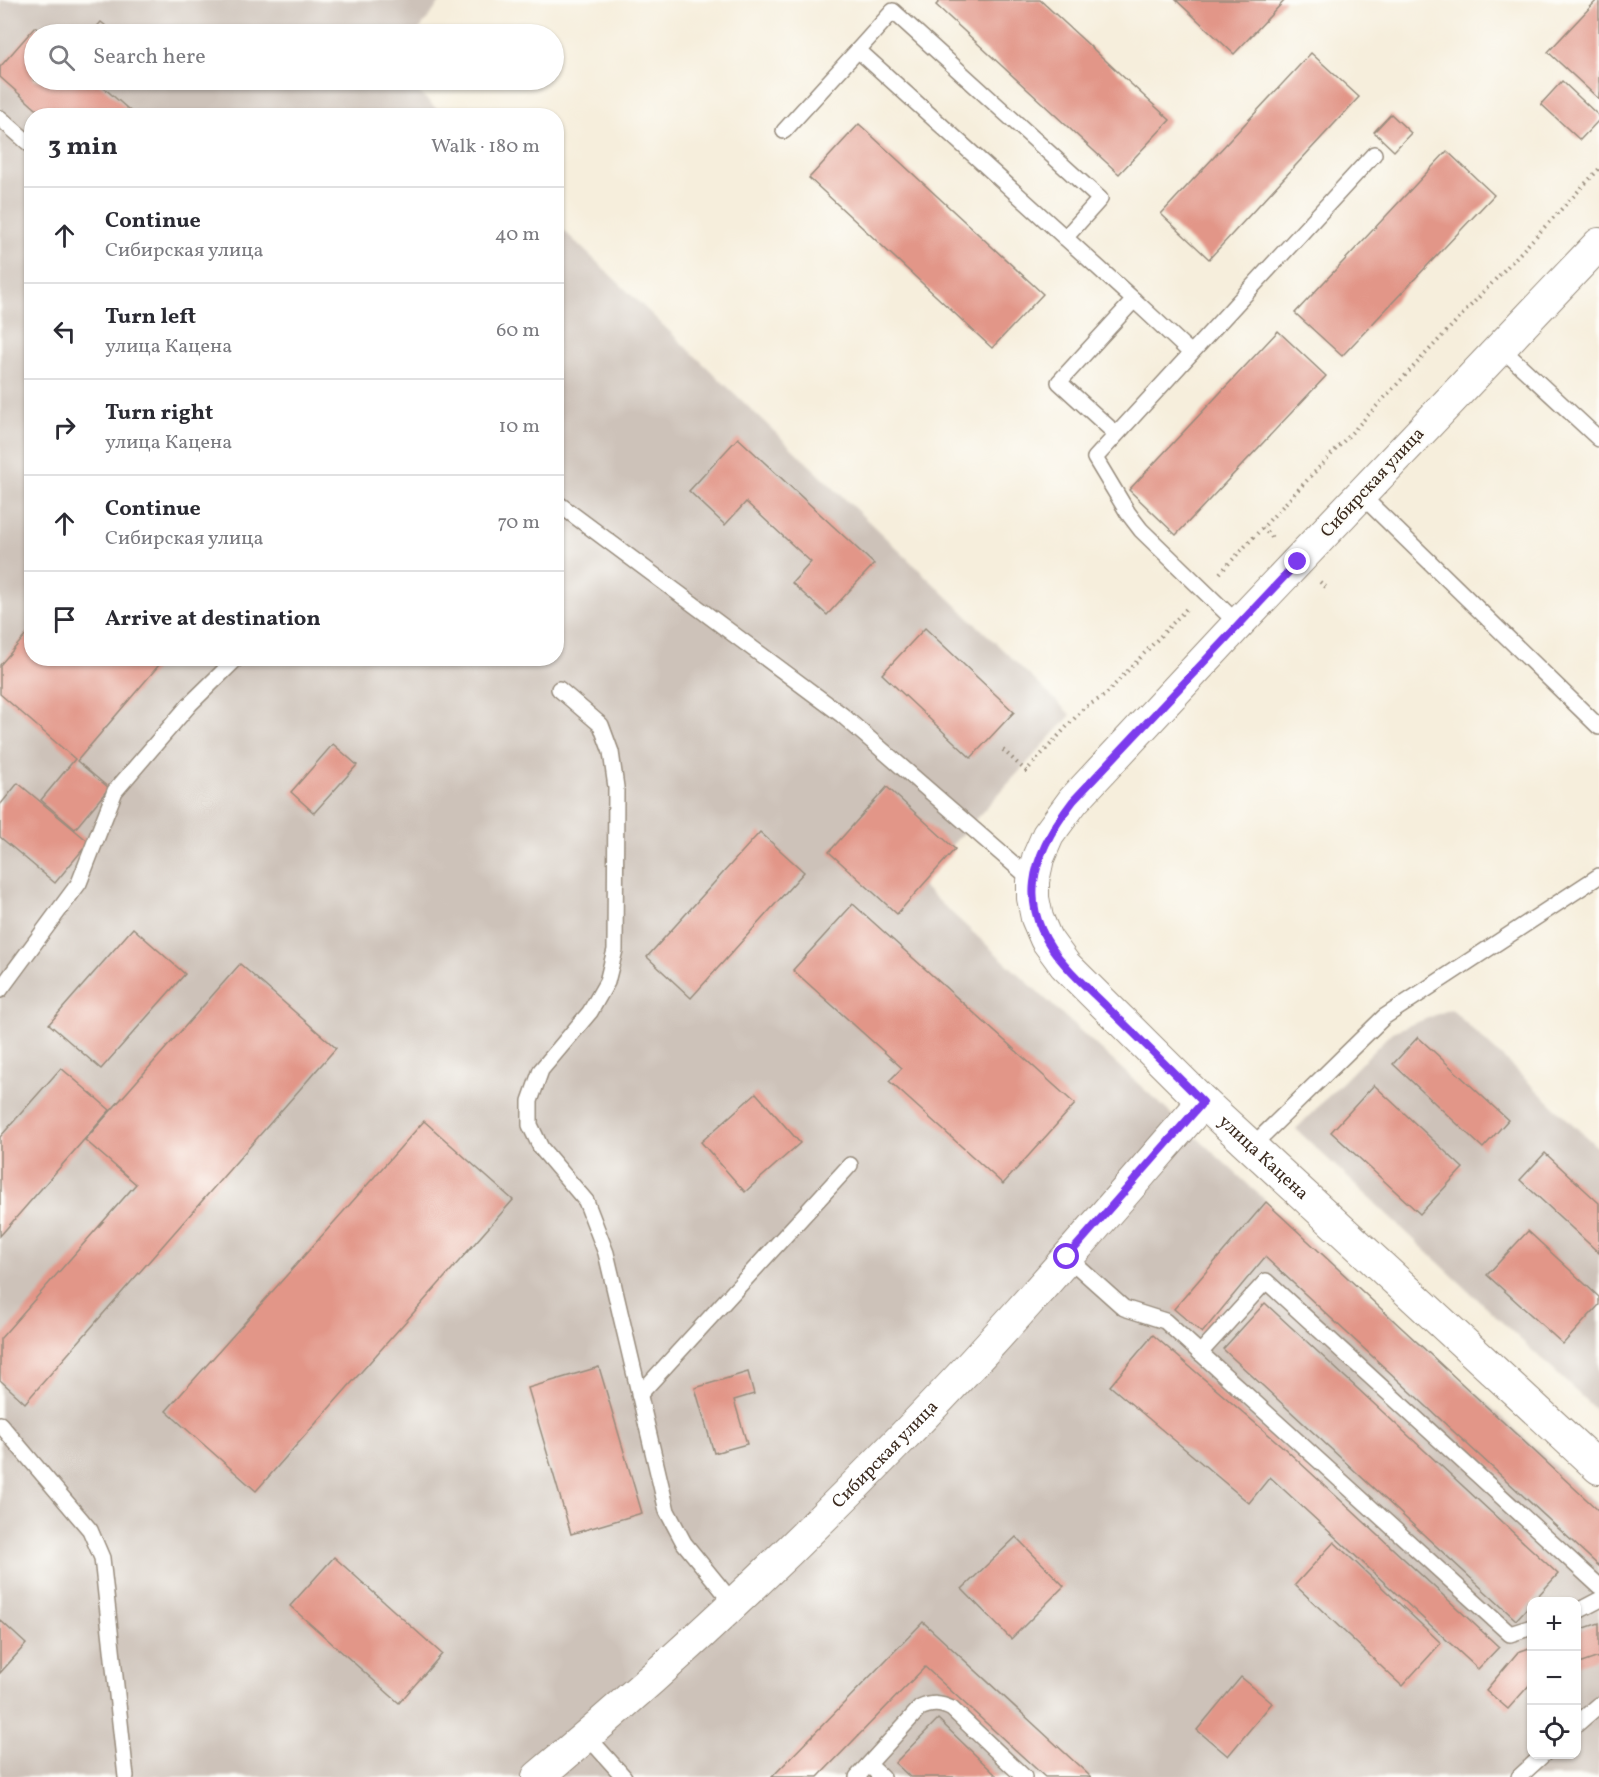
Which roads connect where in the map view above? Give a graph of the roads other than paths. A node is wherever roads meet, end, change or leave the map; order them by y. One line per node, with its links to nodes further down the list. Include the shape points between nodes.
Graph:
1 (858, 50): 3 (lane); 6 (lane); 6 (lane, via 893,11 1100,199)
2 (0, 118): 4 (lane)
3 (784, 131)
4 (24, 139)
5 (1374, 154): 10 (lane)
6 (1065, 238): 8 (lane)
7 (1599, 244): 9 (street, Сибирская улица)
8 (1134, 300): 10 (lane); 11 (lane, via 1059,382)
9 (1501, 348): 12 (lane); 13 (street, Сибирская улица)
10 (1191, 353): 11 (lane)
11 (1116, 434): 15 (lane, via 1095,458 1128,513)
12 (1599, 439)
13 (1361, 495): 15 (street, Сибирская улица); 18 (lane)
14 (564, 508): 21 (lane, via 842,715)
15 (1238, 624): 19 (street, Сибирская улица)
16 (229, 666): 22 (lane, via 190,704 115,791 79,883)
17 (559, 689): 28 (lane, via 601,725 611,752 616,787 615,951 607,982 591,1012 541,1070 530,1101 530,1125 541,1148 586,1201 606,1253)
18 (1599, 727)
19 (1073, 801): 21 (street, улица Кацена, via 1048,835)
20 (1599, 876): 24 (lane, via 1384,1017)
21 (1033, 881): 23 (street, улица Кацена, via 1037,918 1046,939 1065,965)
22 (0, 990)
23 (1203, 1102): 24 (street, улица Кацена); 26 (street, Сибирская улица)
24 (1251, 1147): 30 (street, улица Кацена)
25 (850, 1165): 28 (lane)
26 (1067, 1257): 27 (lane, via 1124,1308 1165,1321); 33 (street, Сибирская улица, via 895,1446)
27 (1200, 1353): 31 (lane, via 1266,1281); 35 (lane, via 1510,1634)
28 (639, 1395): 33 (lane, via 667,1511 684,1543)
29 (0, 1424): 41 (lane, via 90,1530 102,1558)
30 (1599, 1468)
31 (1599, 1586)
32 (1599, 1600): 34 (lane)
33 (733, 1603): 38 (street, Сибирская улица)
34 (1581, 1609)
35 (1527, 1629)
36 (1599, 1705): 37 (lane)
37 (1581, 1721)
38 (587, 1736): 42 (street, Сибирская улица); 43 (lane)
39 (1539, 1759): 47 (lane)
40 (869, 1764): 44 (lane); 45 (lane); 46 (lane, via 920,1708 942,1704)
41 (126, 1777)
42 (538, 1777)
43 (624, 1777)
44 (857, 1777)
45 (882, 1777)
46 (1024, 1777)
47 (1519, 1777)

